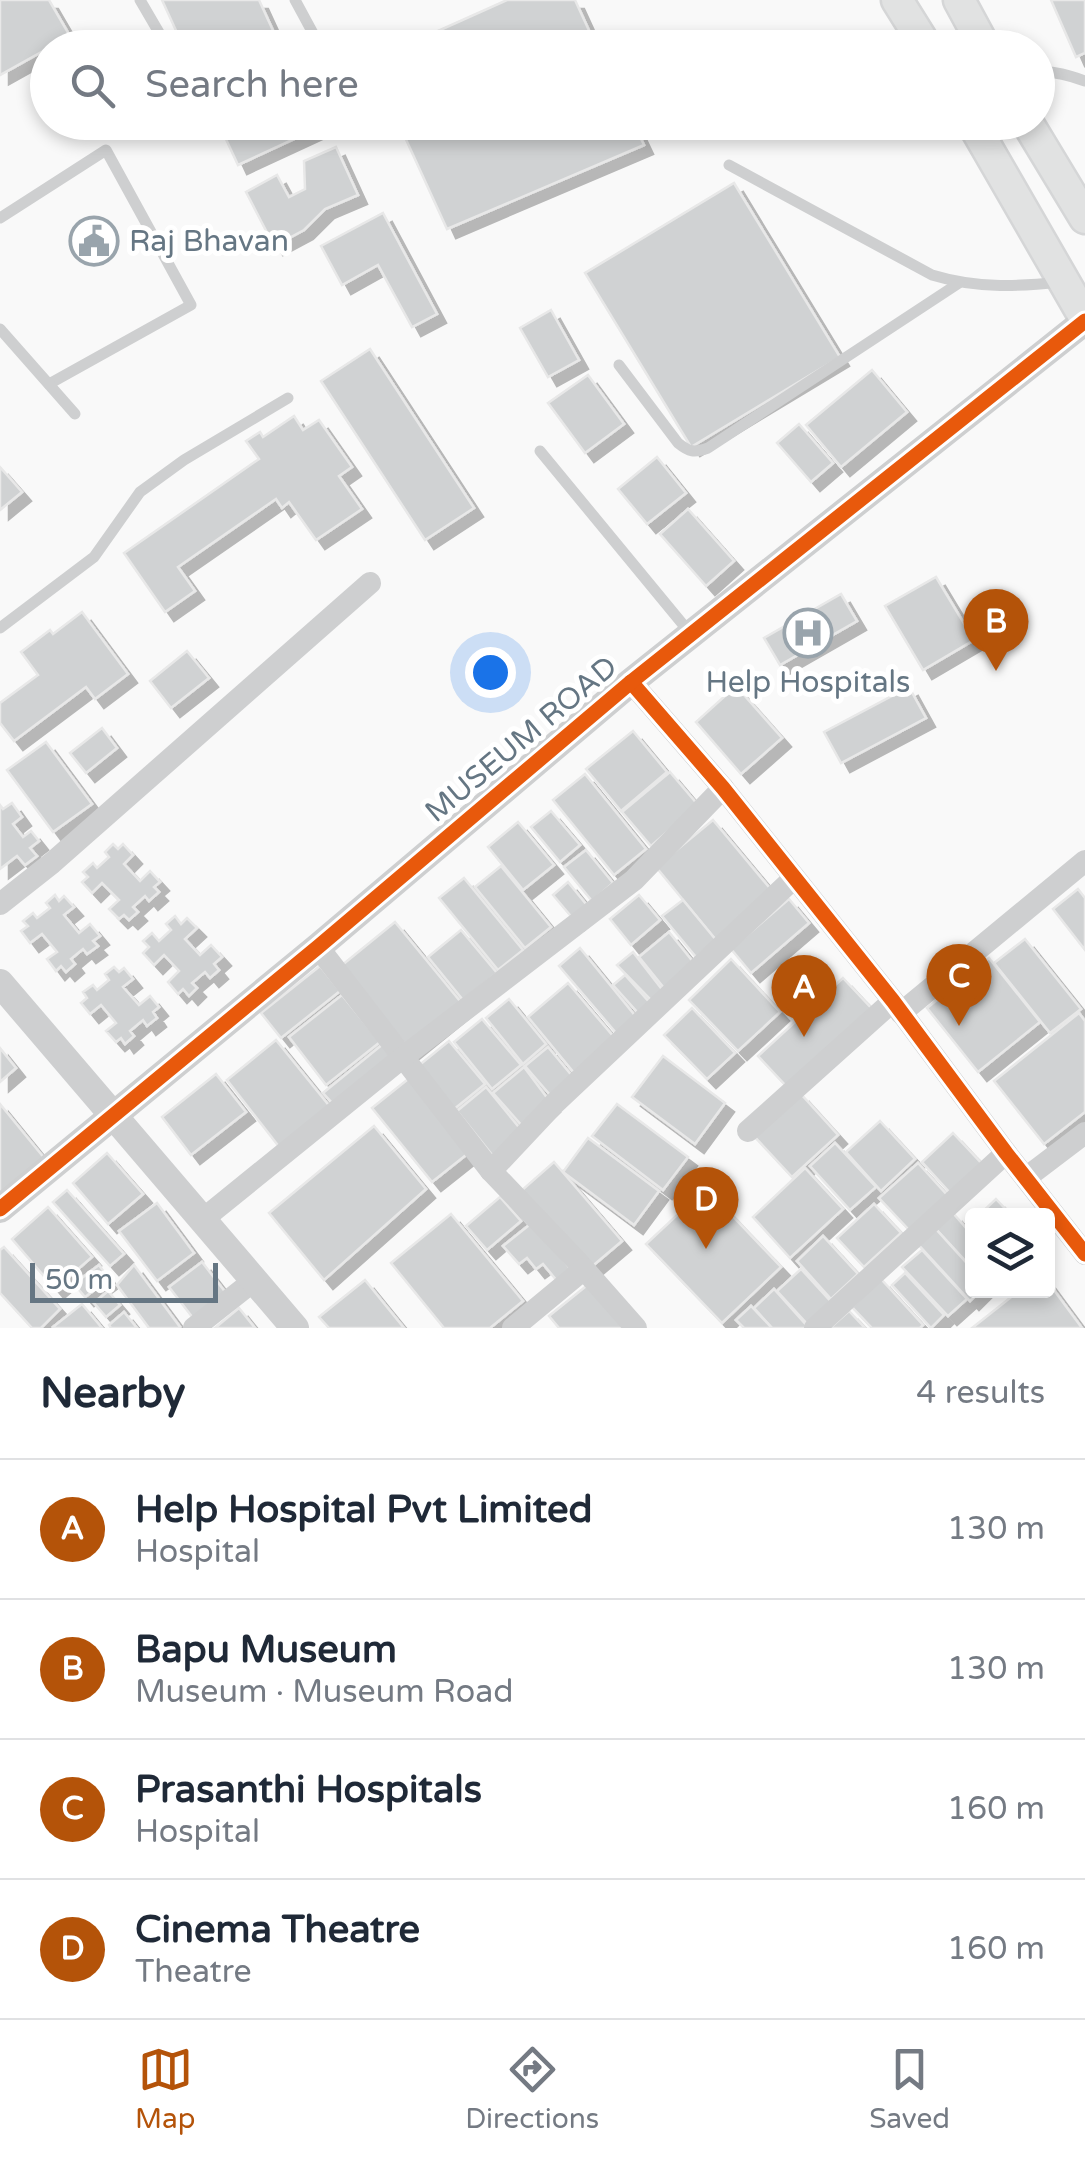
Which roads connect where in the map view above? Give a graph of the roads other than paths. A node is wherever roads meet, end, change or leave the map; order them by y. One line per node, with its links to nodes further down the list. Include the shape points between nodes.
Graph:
1 (140, 0): 5 (lane)
2 (294, 0): 6 (lane)
3 (897, 0): 7 (main road)
4 (959, 0): 8 (main road)
5 (158, 30)
6 (310, 30)
7 (916, 30)
8 (975, 30)
9 (1055, 73): 10 (lane)
10 (1085, 81)
11 (982, 140): 16 (main road)
12 (1038, 140): 15 (main road)
13 (729, 164): 17 (lane, via 872,245)
14 (0, 218): 21 (lane, via 106,150 191,305)
15 (1085, 218)
16 (1064, 282): 17 (lane); 18 (main road)
17 (959, 284): 20 (lane, via 698,452 678,443)
18 (1085, 320): 27 (street, MUSEUM ROAD)
19 (0, 329): 21 (lane)
20 (618, 365)
21 (49, 384): 23 (lane)
22 (288, 398): 26 (lane, via 140,492 94,557)
23 (75, 414)
24 (540, 451): 27 (lane)
25 (370, 583): 32 (street)
26 (0, 628)
27 (692, 634): 28 (street, MUSEUM ROAD)
28 (631, 682): 29 (street); 33 (street, MUSEUM ROAD)
29 (723, 788): 31 (street); 36 (street, via 634,880)
30 (1085, 861): 35 (street)
31 (794, 878): 35 (street); 41 (street)
32 (0, 904)
33 (318, 947): 36 (street); 37 (street, MUSEUM ROAD)
34 (0, 983): 37 (street)
35 (897, 1007): 38 (street); 40 (street)
36 (402, 1058): 41 (street); 44 (street)
37 (113, 1116): 43 (street, MUSEUM ROAD); 44 (street)
38 (748, 1131)
39 (1085, 1132): 42 (street)
40 (1006, 1153): 42 (street); 52 (street)
41 (491, 1171): 46 (street)
42 (1026, 1177): 45 (street)
43 (0, 1208)
44 (202, 1220): 47 (street)
45 (1085, 1254)
46 (584, 1269): 50 (street); 51 (street)
47 (256, 1279): 48 (street); 49 (street)
48 (194, 1328)
49 (295, 1328)
50 (513, 1328)
51 (636, 1328)
52 (814, 1328)

